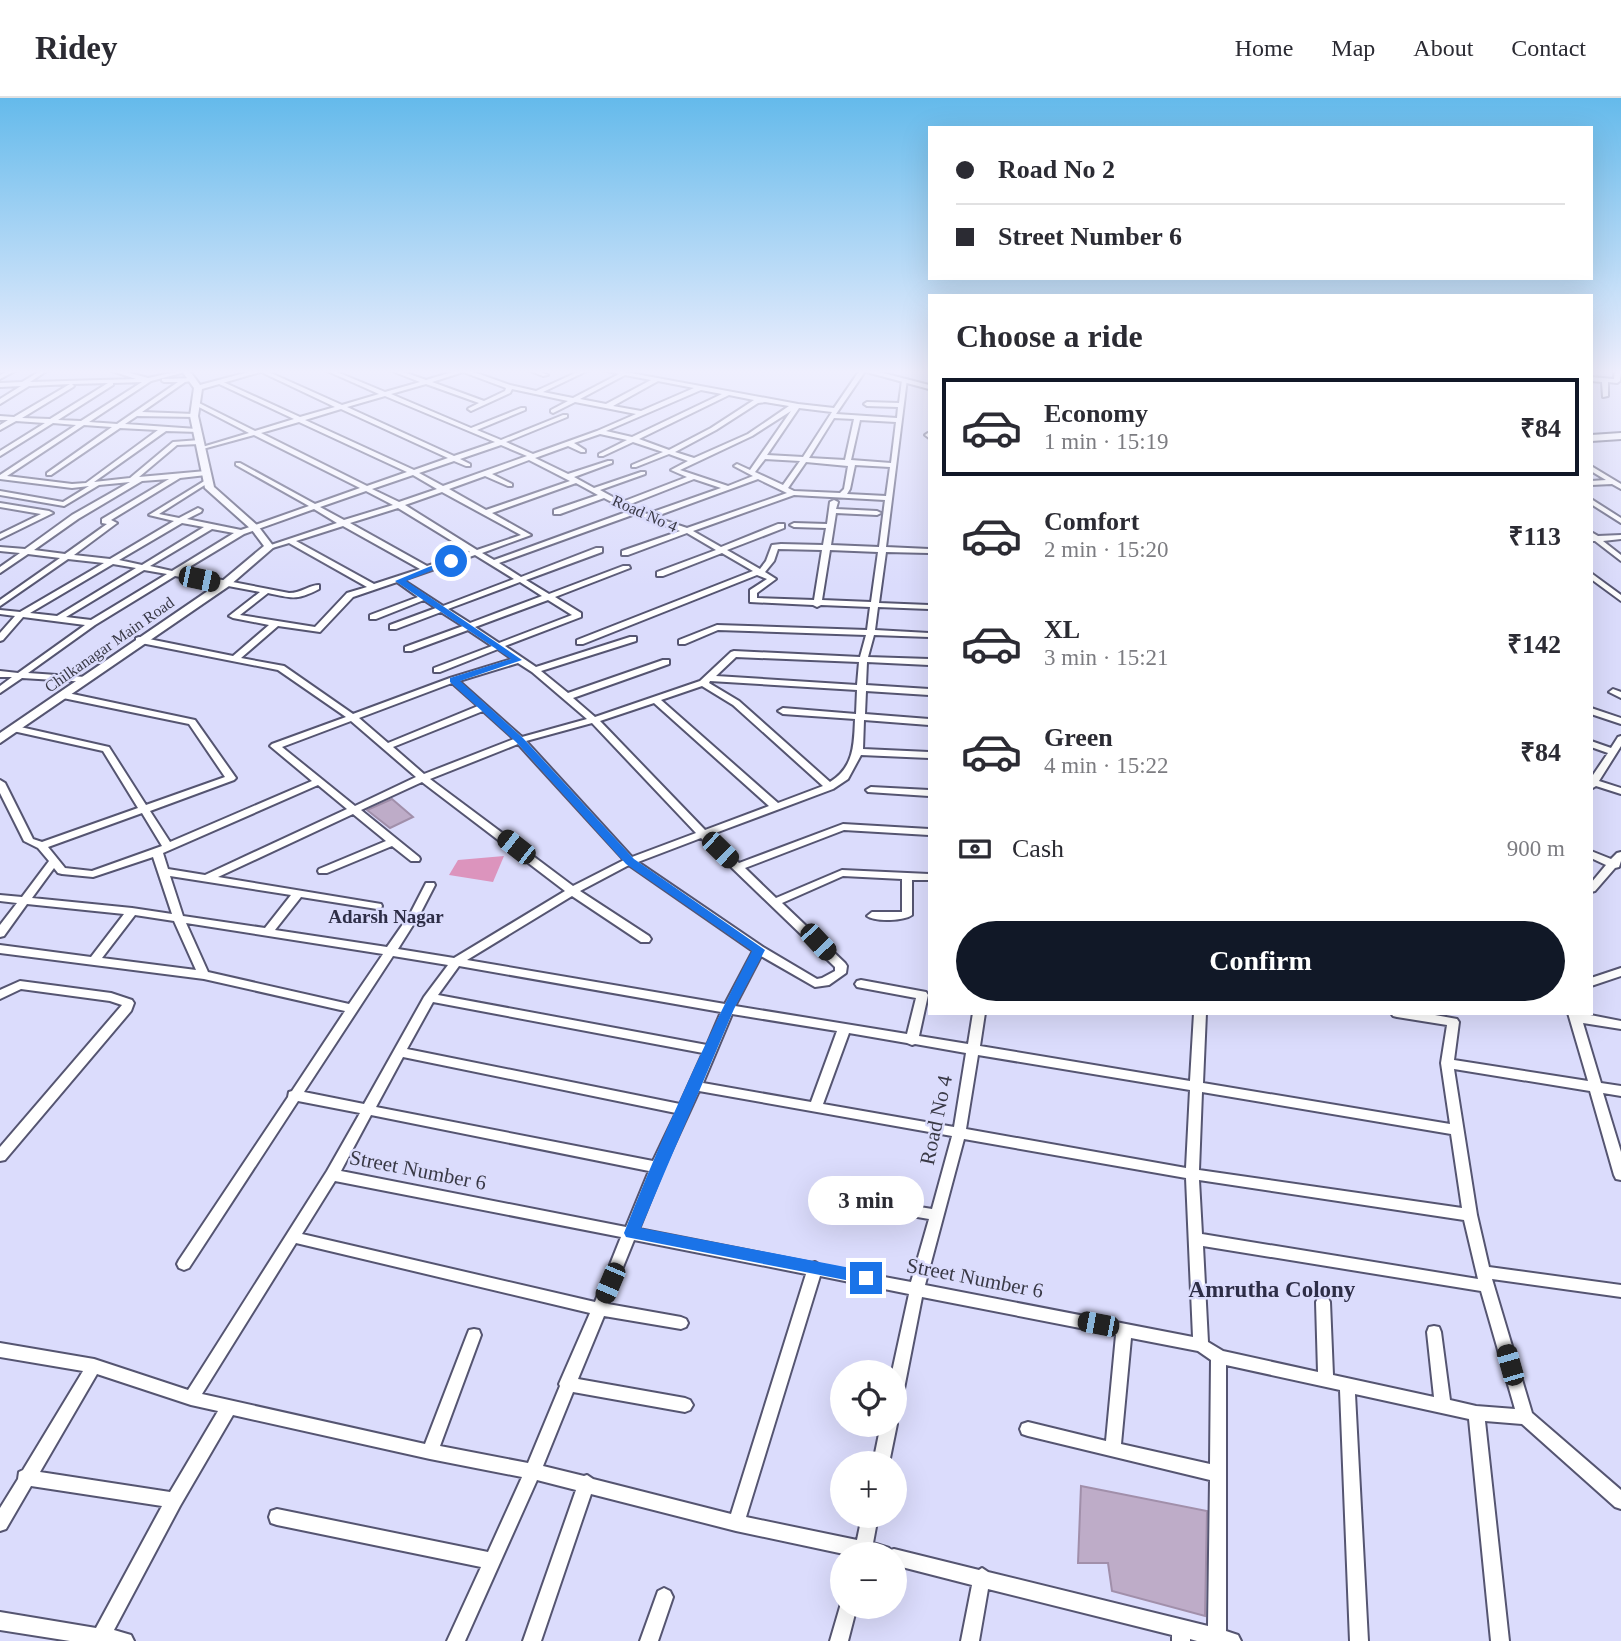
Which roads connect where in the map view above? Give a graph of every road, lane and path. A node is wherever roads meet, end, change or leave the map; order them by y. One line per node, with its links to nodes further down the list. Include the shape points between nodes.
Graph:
1 (20, 442): 24 (street)
2 (55, 442): 46 (street)
3 (95, 442): 42 (street)
4 (146, 442): 56 (street)
5 (199, 442): 21 (main road)
6 (217, 442): 21 (street)
7 (274, 442): 60 (street)
8 (349, 442): 39 (street)
9 (420, 442): 28 (street)
10 (571, 442): 20 (street)
11 (630, 442): 25 (street)
12 (641, 442): 23 (street)
13 (685, 442): 23 (street)
14 (735, 442): 29 (street)
15 (774, 442): 27 (street)
16 (816, 442): 30 (street)
17 (853, 442): 33 (street)
18 (897, 442): 35 (street)
19 (499, 443): 26 (street, Road No 4); 28 (street)
20 (568, 443): 22 (street); 26 (street)
21 (200, 446): 47 (main road); 50 (street, via 175,443)
22 (583, 451)
23 (666, 451): 29 (street); 36 (street)
24 (0, 454)
25 (601, 455)
26 (529, 457): 40 (street); 48 (street, Road No 4)
27 (765, 457): 30 (street); 43 (street)
28 (454, 458): 34 (street); 39 (street)
29 (695, 461): 45 (street, via 674,471)
30 (805, 461): 33 (street); 58 (street)
31 (610, 462): 48 (street)
32 (238, 464): 74 (street)
33 (850, 464): 35 (street); 67 (street)
34 (468, 465)
35 (893, 465): 68 (street)
36 (634, 466)
37 (737, 466): 43 (street)
38 (1593, 469): 53 (street)
39 (412, 472): 60 (street); 62 (street)
40 (485, 473): 57 (street); 62 (street)
41 (643, 473): 63 (street)
42 (49, 474)
43 (755, 474): 58 (street); 61 (street)
44 (178, 476): 47 (street); 50 (street); 106 (street, via 104,521 113,523)
45 (695, 476): 61 (street); 71 (street)
46 (0, 477): 49 (street)
47 (207, 477): 82 (street, via 153,514); 89 (main road, via 218,497)
48 (567, 477): 51 (street, Road No 4)
49 (12, 479): 55 (street); 56 (street)
50 (137, 479): 52 (street); 102 (street)
51 (576, 481): 63 (street, Road No 4); 77 (street)
52 (102, 482): 56 (street); 70 (street)
53 (1613, 482): 54 (street); 59 (street)
54 (1593, 484)
55 (0, 485)
56 (86, 485)
57 (510, 485)
58 (785, 487): 65 (street)
59 (1621, 487)
60 (368, 488): 72 (street); 74 (street)
61 (728, 488): 81 (street)
62 (443, 489): 72 (street); 77 (street)
63 (594, 490): 66 (street, Road No 4)
64 (0, 493): 70 (street)
65 (793, 493): 67 (street); 90 (street)
66 (605, 495): 71 (street, Road No 4); 78 (street)
67 (842, 495): 68 (street)
68 (889, 498): 101 (street)
69 (1593, 502): 83 (street)
70 (64, 504): 79 (street)
71 (623, 504): 76 (street, Road No 4)
72 (399, 505): 84 (street); 104 (street)
73 (1, 506): 79 (street)
74 (317, 506): 84 (street); 89 (street)
75 (198, 510): 82 (street)
76 (635, 511): 81 (street, Road No 4); 109 (street)
77 (487, 512): 104 (street, via 527,535)
78 (557, 512)
79 (49, 513): 92 (street)
80 (877, 513): 88 (street, via 833,506)
81 (647, 517): 90 (street, Road No 4)
82 (181, 520): 86 (street); 108 (street)
83 (1621, 521)
84 (346, 523): 95 (street); 112 (street)
85 (794, 525): 88 (street)
86 (211, 526): 91 (street); 110 (street)
87 (781, 526): 100 (street)
88 (829, 526): 97 (street)
89 (255, 528): 91 (street); 96 (main road)
90 (688, 531): 100 (street, Road No 4); 105 (street)
91 (241, 532): 114 (street)
92 (0, 537)
93 (1593, 537): 94 (street); 107 (street)
94 (1621, 537)
95 (291, 541): 96 (street); 122 (street)
96 (269, 547): 120 (main road, Chilkanagar Main Road)
97 (825, 547): 101 (street); 115 (street, via 775,547 771,561); 128 (street)
98 (0, 549): 102 (street)
99 (599, 550): 118 (street)
100 (723, 550): 115 (street, Road No 4); 116 (street)
101 (881, 550): 103 (street); 129 (street)
102 (28, 551): 106 (street); 113 (street)
103 (928, 551)
104 (476, 552): 109 (street); 112 (street)
105 (625, 553)
106 (68, 555): 108 (street); 127 (street)
107 (1621, 559)
108 (110, 561): 110 (street); 133 (street)
109 (493, 563): 118 (street)
110 (143, 567): 114 (street); 135 (street)
111 (626, 568): 125 (street)
112 (426, 569): 119 (street)
113 (0, 571)
114 (173, 573): 120 (street); 136 (street)
115 (759, 573): 128 (street, via 772,579 753,592 752,600); 145 (street)
116 (660, 574)
117 (1593, 577): 126 (street)
118 (521, 580): 125 (street); 131 (street)
119 (400, 581): 122 (street); 124 (street)
120 (225, 584): 123 (street); 144 (main road, Chilkanagar Main Road)
121 (316, 587): 123 (street, via 301,594)
122 (373, 587): 137 (street, via 350,595 317,630)
123 (267, 591): 137 (street, via 233,616)
124 (425, 597): 131 (street); 134 (street)
125 (551, 598): 138 (street); 147 (street, via 578,615)
126 (1621, 599)
127 (0, 604)
128 (817, 605): 129 (street)
129 (874, 606): 130 (street); 140 (street)
130 (928, 607)
131 (443, 609): 138 (street); 139 (street)
132 (0, 612): 133 (street)
133 (21, 615): 135 (street); 142 (street)
134 (373, 617)
135 (58, 619): 136 (street)
136 (92, 623): 157 (street)
137 (276, 623): 149 (street)
138 (470, 626): 147 (street); 148 (street)
139 (393, 627)
140 (871, 633): 141 (street); 146 (street, via 717,626); 151 (street)
141 (928, 635)
142 (0, 638)
143 (633, 639): 155 (street)
144 (139, 640): 149 (street); 158 (main road, Chilkanagar Main Road)
145 (580, 642)
146 (682, 642)
147 (499, 646): 150 (street); 154 (street)
148 (408, 649)
149 (234, 659): 170 (street, via 281,668)
150 (518, 660): 155 (street); 159 (street)
151 (863, 660): 153 (street); 160 (street, via 734,654); 162 (street)
152 (666, 662): 165 (street)
153 (928, 663)
154 (437, 670)
155 (535, 670): 165 (street)
156 (0, 674): 157 (street)
157 (21, 675): 158 (street); 161 (street)
158 (85, 680): 164 (main road, Chilkanagar Main Road)
159 (453, 680): 167 (street); 170 (street)
160 (706, 680): 162 (street); 166 (street); 189 (street)
161 (0, 690)
162 (860, 690): 163 (street); 171 (street)
163 (928, 692)
164 (63, 695): 175 (main road, Chilkanagar Main Road); 195 (street, via 192,722 232,778)
165 (566, 697): 172 (street)
166 (656, 700): 172 (street); 194 (street)
167 (484, 707): 178 (street); 180 (street)
168 (783, 711): 171 (street)
169 (1593, 712): 173 (street)
170 (352, 717): 180 (street); 185 (street, via 275,746)
171 (860, 717): 174 (street); 182 (street)
172 (594, 720): 178 (street); 198 (street)
173 (1621, 721)
174 (928, 722)
175 (16, 729): 176 (main road, Chilkanagar Main Road); 195 (street, via 106,749)
176 (0, 739)
177 (1621, 739): 181 (street)
178 (520, 740): 184 (street); 206 (street)
179 (1593, 745): 181 (street)
180 (386, 747): 184 (street)
181 (1612, 751): 186 (street)
182 (858, 752): 183 (street); 189 (street, via 845,777)
183 (928, 755)
184 (423, 778): 196 (street); 215 (street)
185 (319, 781): 196 (street); 201 (street)
186 (1593, 781)
187 (0, 783): 193 (street)
188 (1593, 783): 191 (street)
189 (830, 787): 194 (street)
190 (871, 790): 192 (street)
191 (1621, 792)
192 (928, 793)
193 (5, 801): 200 (street, via 29,841)
194 (775, 806): 198 (street)
195 (144, 810): 200 (street); 201 (street)
196 (354, 810): 199 (street); 212 (street)
197 (928, 832): 207 (street, via 843,827)
198 (702, 833): 206 (street); 207 (street)
199 (393, 842): 203 (street); 209 (street)
200 (42, 846): 205 (street)
201 (163, 850): 205 (street, via 93,874 62,871); 208 (street)
202 (1593, 854): 204 (street)
203 (415, 859)
204 (1618, 860): 214 (street)
205 (54, 861): 218 (street)
206 (630, 861): 215 (street); 228 (street)
207 (738, 867): 219 (street)
208 (162, 871): 212 (street); 223 (street)
209 (323, 871)
210 (907, 876): 211 (street); 219 (street, via 842,873); 222 (street, via 907,915)
211 (928, 877)
212 (207, 878): 216 (street)
213 (430, 885): 229 (street)
214 (1593, 887)
215 (572, 891): 226 (street); 231 (street)
216 (298, 894): 220 (street); 225 (street)
217 (0, 898): 218 (street)
218 (26, 899): 221 (street); 224 (street)
219 (776, 902): 228 (street, via 841,967 840,973 815,984)
220 (377, 906)
221 (132, 911): 223 (street); 230 (street)
222 (872, 916)
223 (179, 919): 225 (street); 233 (street)
224 (0, 933)
225 (267, 933): 229 (street)
226 (645, 939)
227 (0, 949): 230 (street)
228 (759, 950): 239 (street)
229 (390, 952): 231 (street); 238 (street)
230 (95, 959): 233 (street)
231 (456, 962): 237 (street); 239 (street)
232 (1621, 972): 234 (street)
233 (204, 975): 238 (street)
234 (1593, 981)
235 (861, 984): 246 (street, via 922,995)
236 (0, 995): 261 (street, via 20,985 128,1003)
237 (430, 998): 247 (street); 249 (street)
238 (353, 1009): 255 (street)
239 (728, 1009): 245 (street); 247 (street)
240 (979, 1015): 248 (street, Road No 4)
241 (1200, 1015): 252 (street)
242 (1409, 1015): 250 (street, via 1453,1022)
243 (1574, 1015): 244 (street); 253 (street)
244 (1621, 1025)
245 (844, 1030): 246 (street); 256 (street)
246 (912, 1041): 248 (street)
247 (709, 1050): 251 (street)
248 (973, 1051): 252 (street); 260 (street, Road No 4)
249 (401, 1052): 257 (street); 258 (street)
250 (1447, 1063): 253 (street); 259 (street)
251 (695, 1086): 256 (street); 258 (street)
252 (1197, 1086): 259 (street); 263 (street)
253 (1595, 1087): 254 (street); 265 (street)
254 (1621, 1091)
255 (293, 1095): 257 (street); 272 (street)
256 (814, 1108): 260 (street)
257 (369, 1109): 262 (street); 264 (street)
258 (684, 1110): 262 (street)
259 (1457, 1130): 268 (street)
260 (959, 1133): 263 (street); 267 (street, Road No 4)
261 (0, 1156)
262 (657, 1167): 269 (street)
263 (1192, 1174): 268 (street); 271 (street)
264 (332, 1175): 269 (street, Street Number 6); 270 (street)
265 (1621, 1175)
266 (859, 1202): 267 (street)
267 (937, 1215): 275 (street, Road No 4)
268 (1470, 1215): 274 (street)
269 (631, 1233): 273 (street, Street Number 6); 278 (street)
270 (293, 1237): 278 (street); 291 (street)
271 (1195, 1238): 274 (street); 283 (street)
272 (184, 1264)
273 (815, 1268): 275 (street, Street Number 6); 308 (street)
274 (1486, 1279): 276 (street); 296 (street)
275 (917, 1288): 280 (street, Street Number 6); 286 (street, Road No 4)
276 (1621, 1291)
277 (1323, 1302): 288 (street)
278 (599, 1309): 279 (street); 289 (street)
279 (681, 1323)
280 (1124, 1329): 283 (street, Street Number 6); 298 (street)
281 (1434, 1332): 293 (street)
282 (474, 1335): 299 (street)
283 (1201, 1345): 285 (street)
284 (0, 1350): 287 (street)
285 (1219, 1357): 288 (street); 301 (street)
286 (902, 1360)
287 (94, 1366): 291 (street); 302 (street)
288 (1326, 1380): 290 (street)
289 (567, 1384): 292 (street); 300 (street)
290 (1347, 1384): 293 (street); 326 (street)
291 (191, 1398): 294 (street)
292 (685, 1405)
293 (1443, 1406): 295 (street)
294 (229, 1407): 299 (street); 304 (street)
295 (1476, 1413): 296 (street); 327 (street)
296 (1525, 1417): 305 (street)
297 (1028, 1429): 298 (street)
298 (1114, 1450): 301 (street)
299 (430, 1452): 300 (street)
300 (533, 1471): 303 (street); 311 (street)
301 (1219, 1474): 319 (street)
302 (25, 1477): 304 (street); 307 (street)
303 (587, 1483): 308 (street); 322 (street)
304 (174, 1500): 318 (street)
305 (1621, 1501)
306 (278, 1517): 311 (street)
307 (0, 1523)
308 (736, 1523): 309 (street)
309 (830, 1545)
310 (907, 1560): 312 (street)
311 (492, 1561): 321 (street)
312 (982, 1577): 316 (street); 325 (street)
313 (664, 1597): 323 (street)
314 (845, 1619): 324 (street)
315 (0, 1621): 317 (street)
316 (1181, 1634): 319 (street)
317 (30, 1635): 318 (street)
318 (101, 1637): 320 (street)
319 (1224, 1639)
320 (125, 1641)
321 (456, 1641)
322 (532, 1641)
323 (649, 1641)
324 (839, 1641)
325 (970, 1641)
326 (1359, 1641)
327 (1500, 1641)

